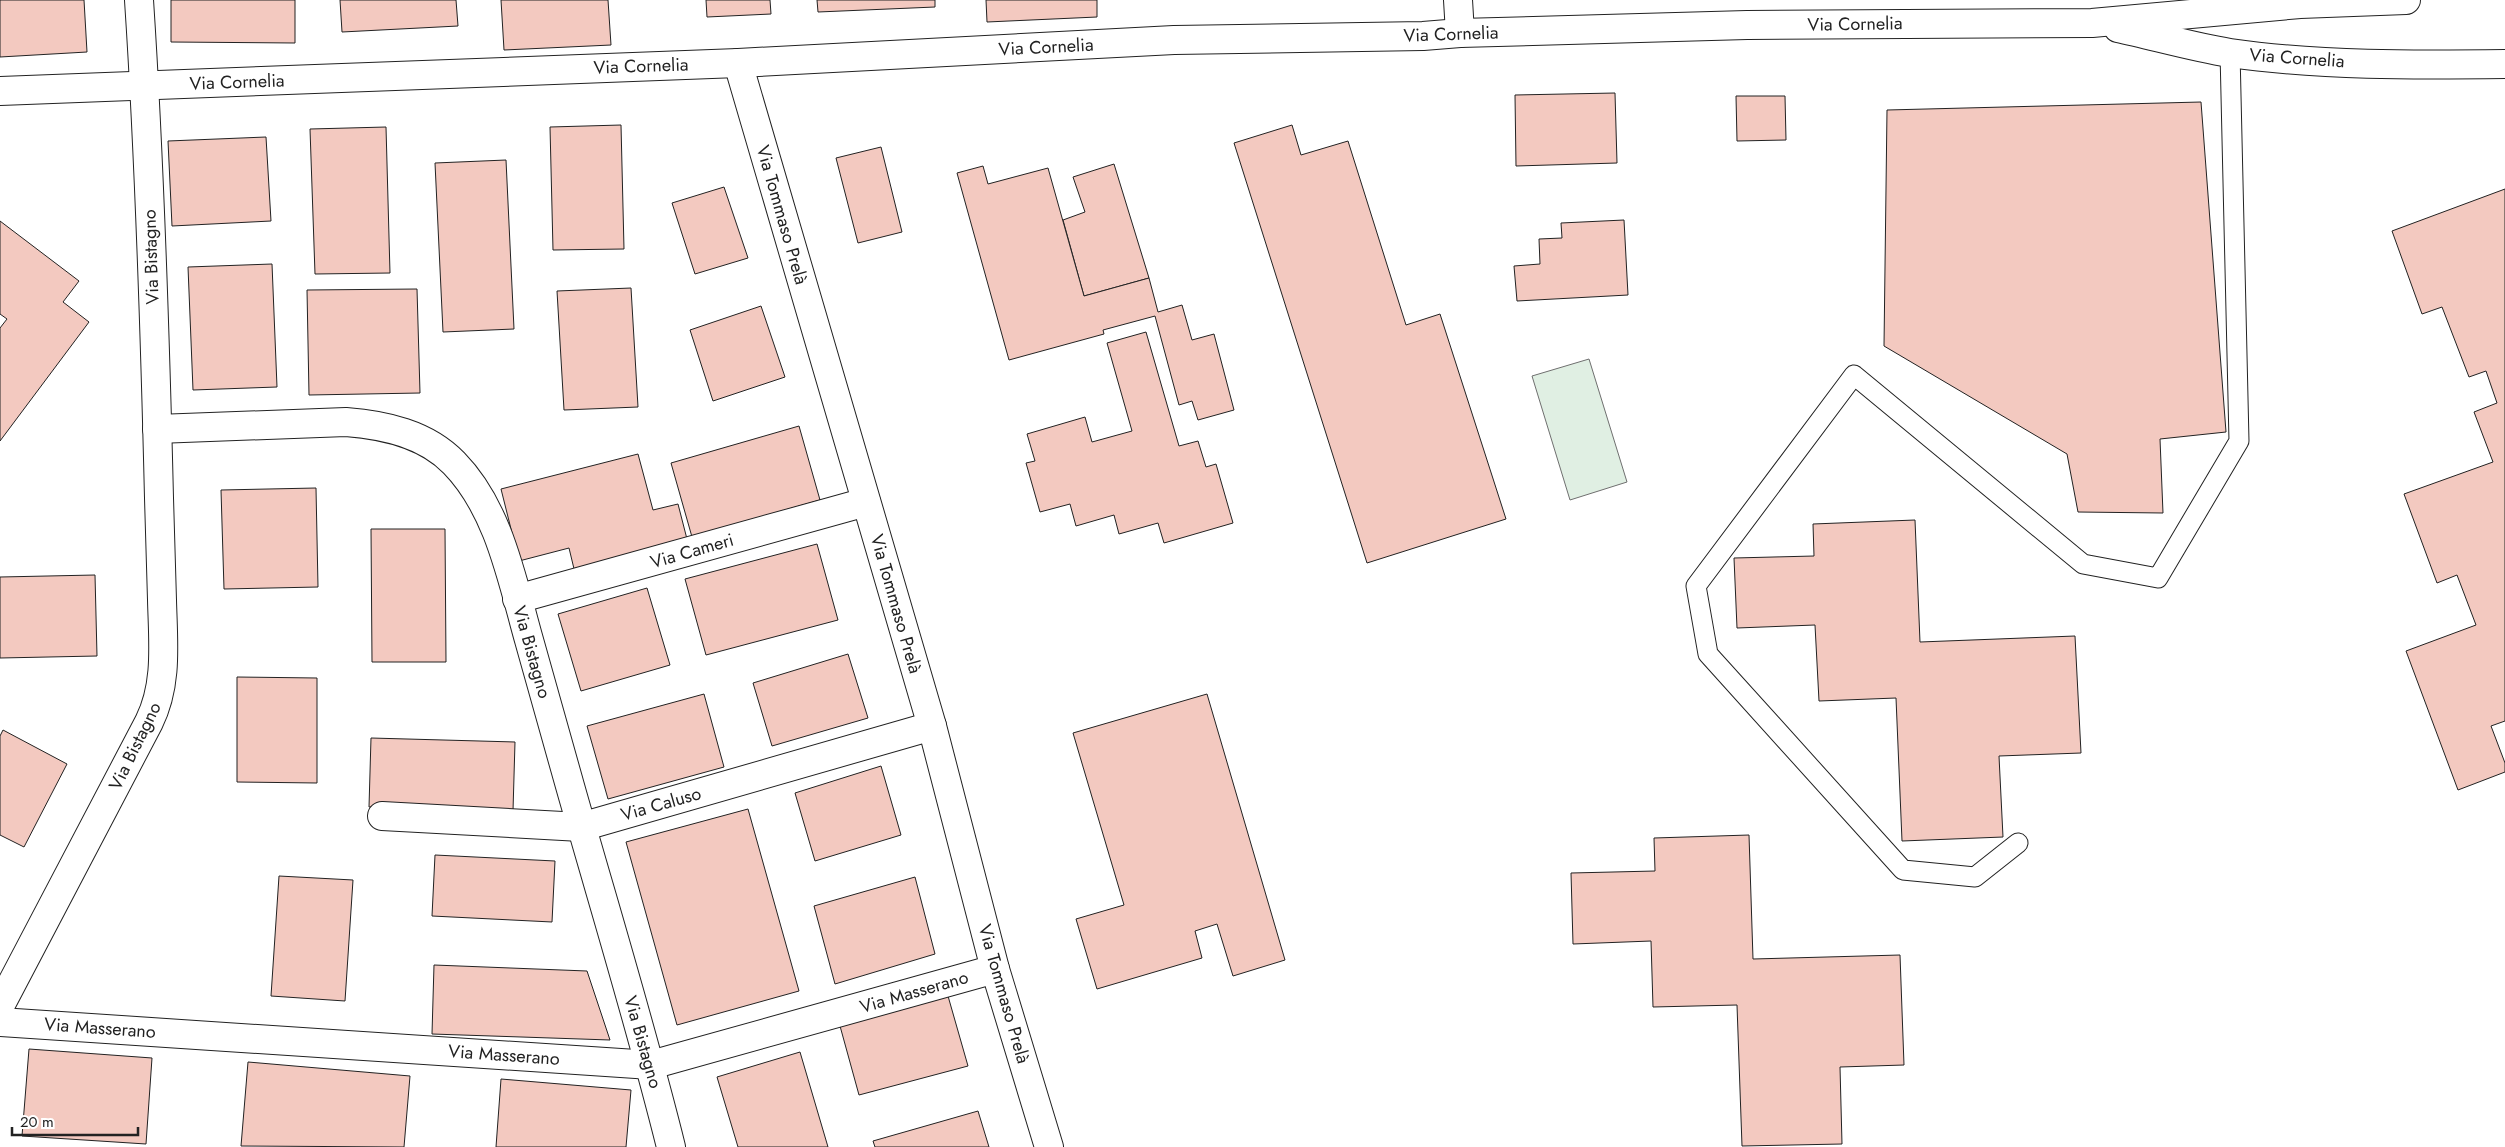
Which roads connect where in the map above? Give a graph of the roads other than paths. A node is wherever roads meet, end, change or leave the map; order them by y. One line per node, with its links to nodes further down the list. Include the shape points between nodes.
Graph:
1 (139, 0): 10 (street, Via Bistagno)
2 (1458, 0): 6 (street)
3 (2406, 0): 4 (street, Via Cornelia)
4 (2274, 3): 5 (street, Via Cornelia)
5 (2092, 23): 6 (street, Via Cornelia, via 1747,25); 7 (street, Via Cornelia)
6 (1460, 32): 8 (street, Via Cornelia, via 1423,36 1174,40)
7 (2230, 52): 9 (street, Via Cornelia, via 2365,63); 18 (lane, via 2239,441 2158,578 2083,564 1854,375 1696,586 1708,654 1903,870 1975,877)
8 (738, 63): 10 (street, Via Cornelia); 13 (street, Via Tommaso Prelà)
9 (2505, 64)
10 (145, 85): 11 (street, Via Cornelia); 12 (street, Via Bistagno)
11 (0, 91)
12 (157, 429): 14 (street, Via Bistagno, via 346,422 370,424 415,437 449,458 478,495 498,537); 20 (street, Via Bistagno, via 164,647 158,704)
13 (866, 502): 14 (street, Via Cameri); 15 (street, Via Tommaso Prelà)
14 (518, 599): 17 (street, Via Bistagno)
15 (932, 726): 17 (street, Via Caluso); 19 (street, Via Tommaso Prelà)
16 (382, 816): 17 (street, Via Caluso)
17 (581, 827): 22 (street, Via Bistagno)
18 (2018, 843)
19 (995, 969): 22 (street, Via Masserano); 24 (street, Via Tommaso Prelà)
20 (0, 1006)
21 (0, 1022): 22 (street, Via Masserano)
22 (651, 1065): 23 (street, Via Bistagno)
23 (671, 1147)
24 (1049, 1147)

